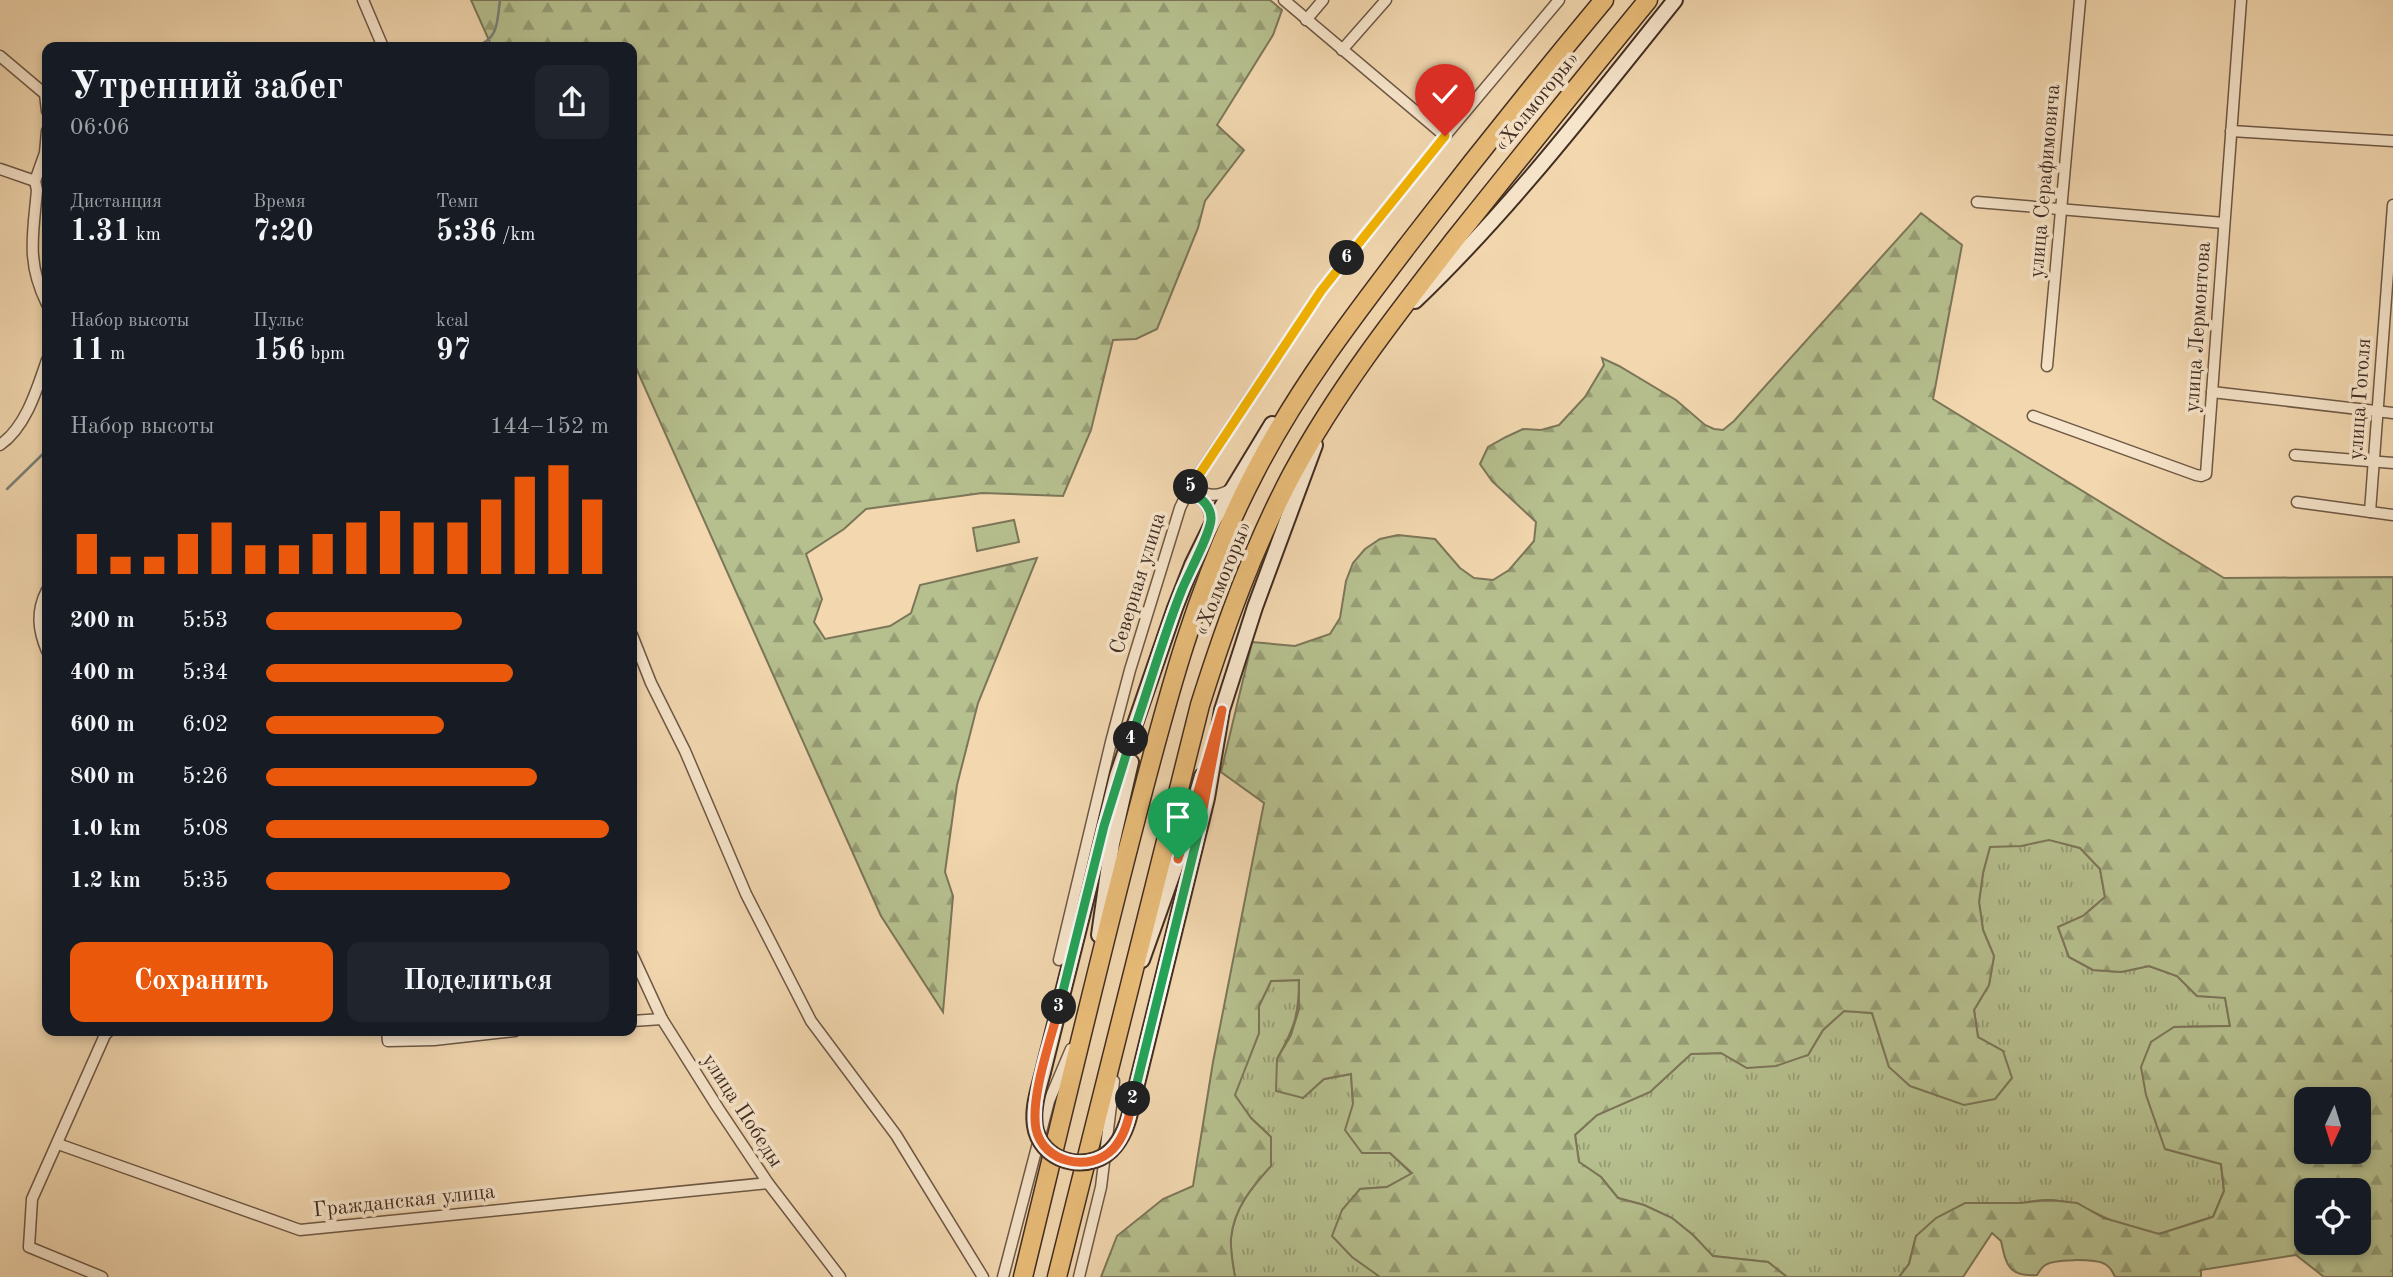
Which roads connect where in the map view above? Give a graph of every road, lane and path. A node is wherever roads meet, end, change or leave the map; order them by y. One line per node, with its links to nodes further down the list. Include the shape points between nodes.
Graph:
1 (363, 0): 12 (street)
2 (1284, 0): 11 (street)
3 (1323, 0): 11 (street)
4 (1386, 0): 13 (street)
5 (1559, 0): 17 (street, Северная улица)
6 (1604, 0): 29 (highway, «Холмогоры», via 1506,117)
7 (1648, 0): 27 (highway, «Холмогоры»)
8 (1675, 0): 27 (main road, via 1489,224)
9 (2080, 0): 24 (street, улица Серафимовича)
10 (2241, 0): 16 (street, улица Лермонтова)
11 (1306, 20): 13 (street)
12 (381, 42)
13 (1342, 50): 17 (street)
14 (0, 56): 15 (street)
15 (42, 93)
16 (2231, 131): 18 (street); 25 (street, улица Лермонтова)
17 (1445, 136): 40 (street, Северная улица, via 1321,291)
18 (2393, 141)
19 (42, 161): 21 (street)
20 (0, 169): 21 (street)
21 (35, 181): 26 (street, via 32,253)
22 (1977, 202): 24 (street)
23 (2393, 205): 32 (street, улица Гоголя)
24 (2061, 208): 25 (street); 28 (street, улица Серафимовича)
25 (2224, 223): 31 (street, улица Лермонтова)
26 (42, 294)
27 (1384, 331): 35 (highway, «Холмогоры»)
28 (2047, 366)
29 (1314, 371): 41 (main road); 53 (highway, «Холмогоры», via 1254,474 1197,606 1168,695)
30 (42, 375): 36 (street, via 18,427)
31 (2212, 392): 32 (street); 34 (street, улица Лермонтова, via 2206,474 2202,476)
32 (2378, 411): 33 (street); 38 (street, улица Гоголя)
33 (2393, 413)
34 (2033, 416)
35 (1325, 417): 50 (main road); 54 (highway, «Холмогоры», via 1254,556 1219,644)
36 (0, 444)
37 (2295, 455): 38 (street)
38 (2374, 461): 39 (street); 43 (street, улица Гоголя)
39 (2393, 463)
40 (1189, 489): 41 (street, via 1213,496); 45 (street, via 1206,503 1212,516); 51 (street, Северная улица, via 1130,670)
41 (1231, 489): 45 (main road)
42 (2297, 502): 43 (street)
43 (2370, 512): 44 (street)
44 (2393, 515)
45 (1210, 529): 49 (main road, via 1175,608)
46 (42, 600): 47 (street)
47 (42, 639)
48 (637, 648): 65 (street, via 746,894 811,1021 895,1135)
49 (1145, 699): 50 (main road, bridge, via 1111,801 1035,1102 1036,1132 1049,1152 1073,1162 1102,1157 1114,1148 1126,1128 1207,798); 53 (main road, via 1112,844)
50 (1222, 710): 54 (main road, via 1178,859)
51 (1059, 960)
52 (637, 965): 56 (street, улица Победы)
53 (1093, 987): 55 (highway, «Холмогоры»)
54 (1127, 997): 57 (highway, «Холмогоры»)
55 (1088, 1006): 64 (street, via 1049,1101); 68 (highway, «Холмогоры»)
56 (662, 1019): 58 (street); 63 (street, улица Победы)
57 (1121, 1019): 69 (highway, «Холмогоры»); 70 (street, via 1101,1187)
58 (637, 1021)
59 (105, 1036): 62 (street)
60 (388, 1036): 61 (street, via 388,1041)
61 (470, 1036)
62 (58, 1144): 63 (street, Гражданская улица, via 300,1230); 66 (street, via 32,1199 29,1247)
63 (768, 1183): 67 (street, улица Победы)
64 (1001, 1275)
65 (984, 1276)
66 (102, 1277)
67 (840, 1277)
68 (1023, 1277)
69 (1057, 1277)
70 (1079, 1277)

